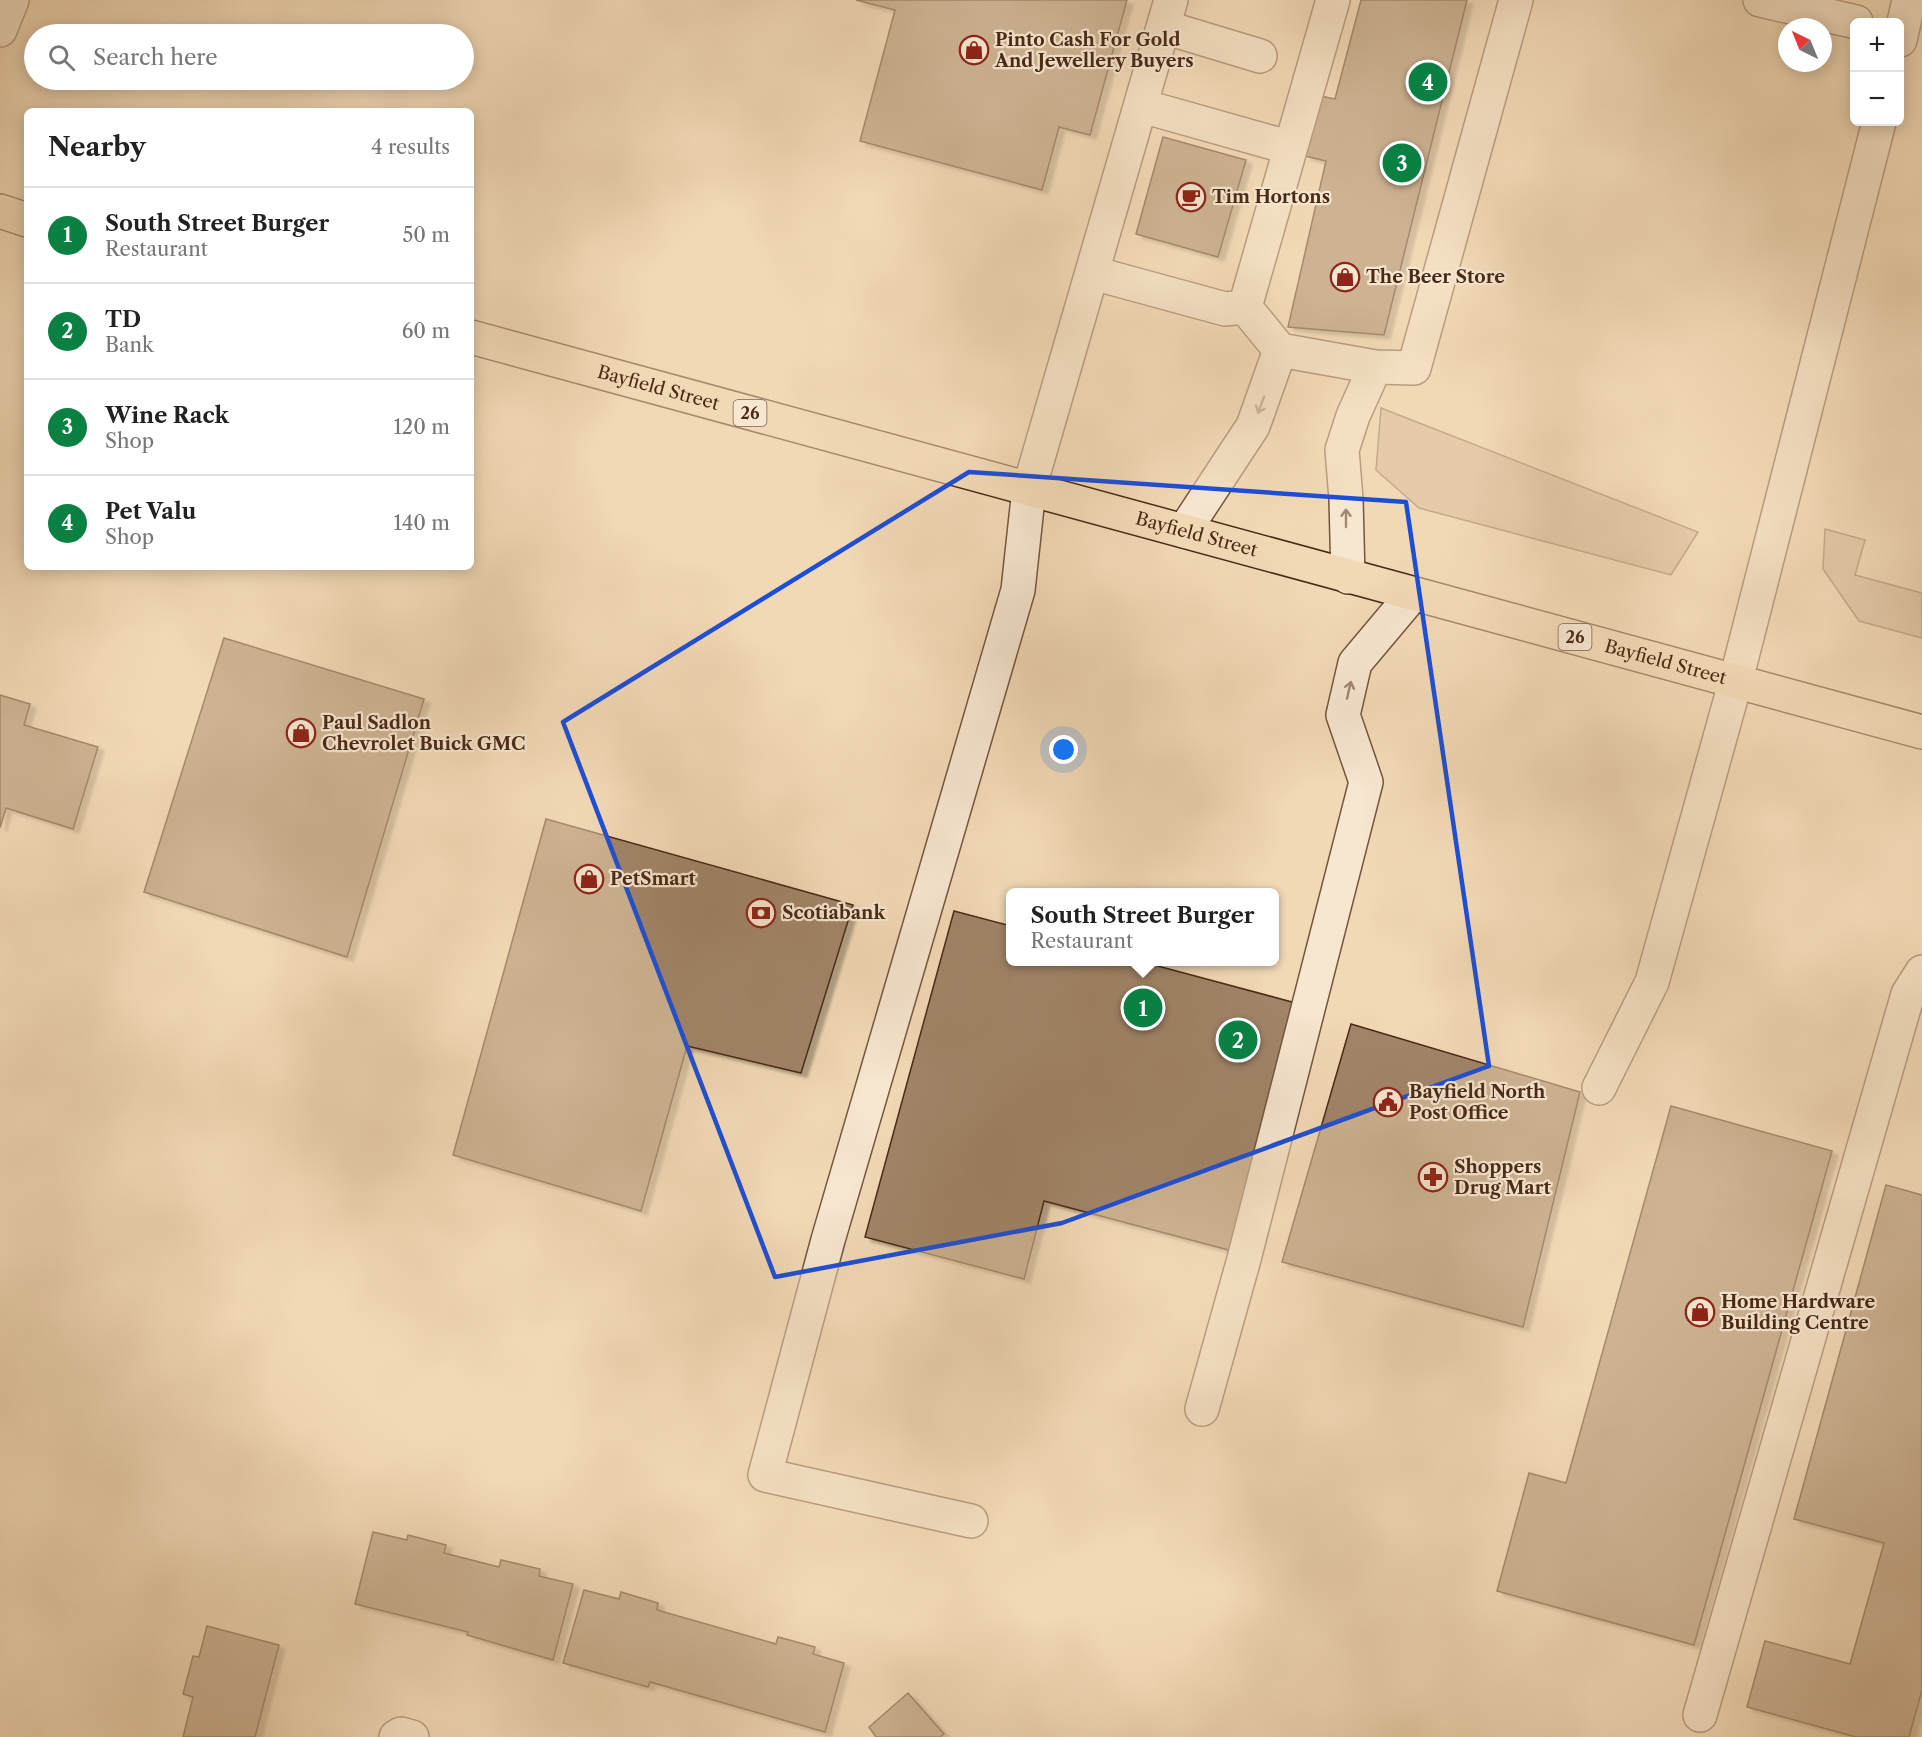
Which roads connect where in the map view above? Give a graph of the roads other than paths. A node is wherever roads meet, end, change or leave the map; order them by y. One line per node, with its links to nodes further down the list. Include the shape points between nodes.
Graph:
1 (12, 0): 9 (street)
2 (1315, 0): 14 (street)
3 (1333, 0): 15 (street)
4 (1516, 0): 22 (street, via 1414,368)
5 (1760, 0): 8 (street)
6 (1909, 0): 10 (street)
7 (1168, 14): 11 (street); 12 (street)
8 (1850, 21)
9 (0, 30)
10 (1906, 36)
11 (1260, 56)
12 (1142, 106): 14 (street); 18 (street)
13 (1878, 126): 27 (street)
14 (1277, 144): 15 (street, via 1266,187)
15 (1278, 190): 19 (street)
16 (0, 211): 17 (main road)
17 (24, 219)
18 (1093, 273): 19 (street, via 1225,309); 23 (street)
19 (1245, 307): 21 (street)
20 (474, 338): 23 (main road, Bayfield Street / 26)
21 (1280, 350): 22 (street); 24 (street, one-way to 24, via 1253,426)
22 (1374, 367): 25 (street, one-way to 22, via 1342,450)
23 (1029, 489): 24 (main road, Bayfield Street / 26); 32 (street, via 1018,590 828,1240 765,1475)
24 (1184, 531): 25 (main road, Bayfield Street / 26)
25 (1348, 577): 26 (main road, Bayfield Street / 26)
26 (1413, 594): 27 (main road, Bayfield Street / 26); 31 (street, one-way to 26, via 1366,782 1343,715 1355,663)
27 (1737, 680): 28 (main road, Bayfield Street / 26); 30 (street, via 1652,982)
28 (1922, 732)
29 (1922, 972): 33 (street, via 1908,994)
30 (1599, 1088)
31 (1202, 1409)
32 (971, 1521)
33 (1700, 1715)
34 (396, 1737): 35 (street)
35 (412, 1737)

